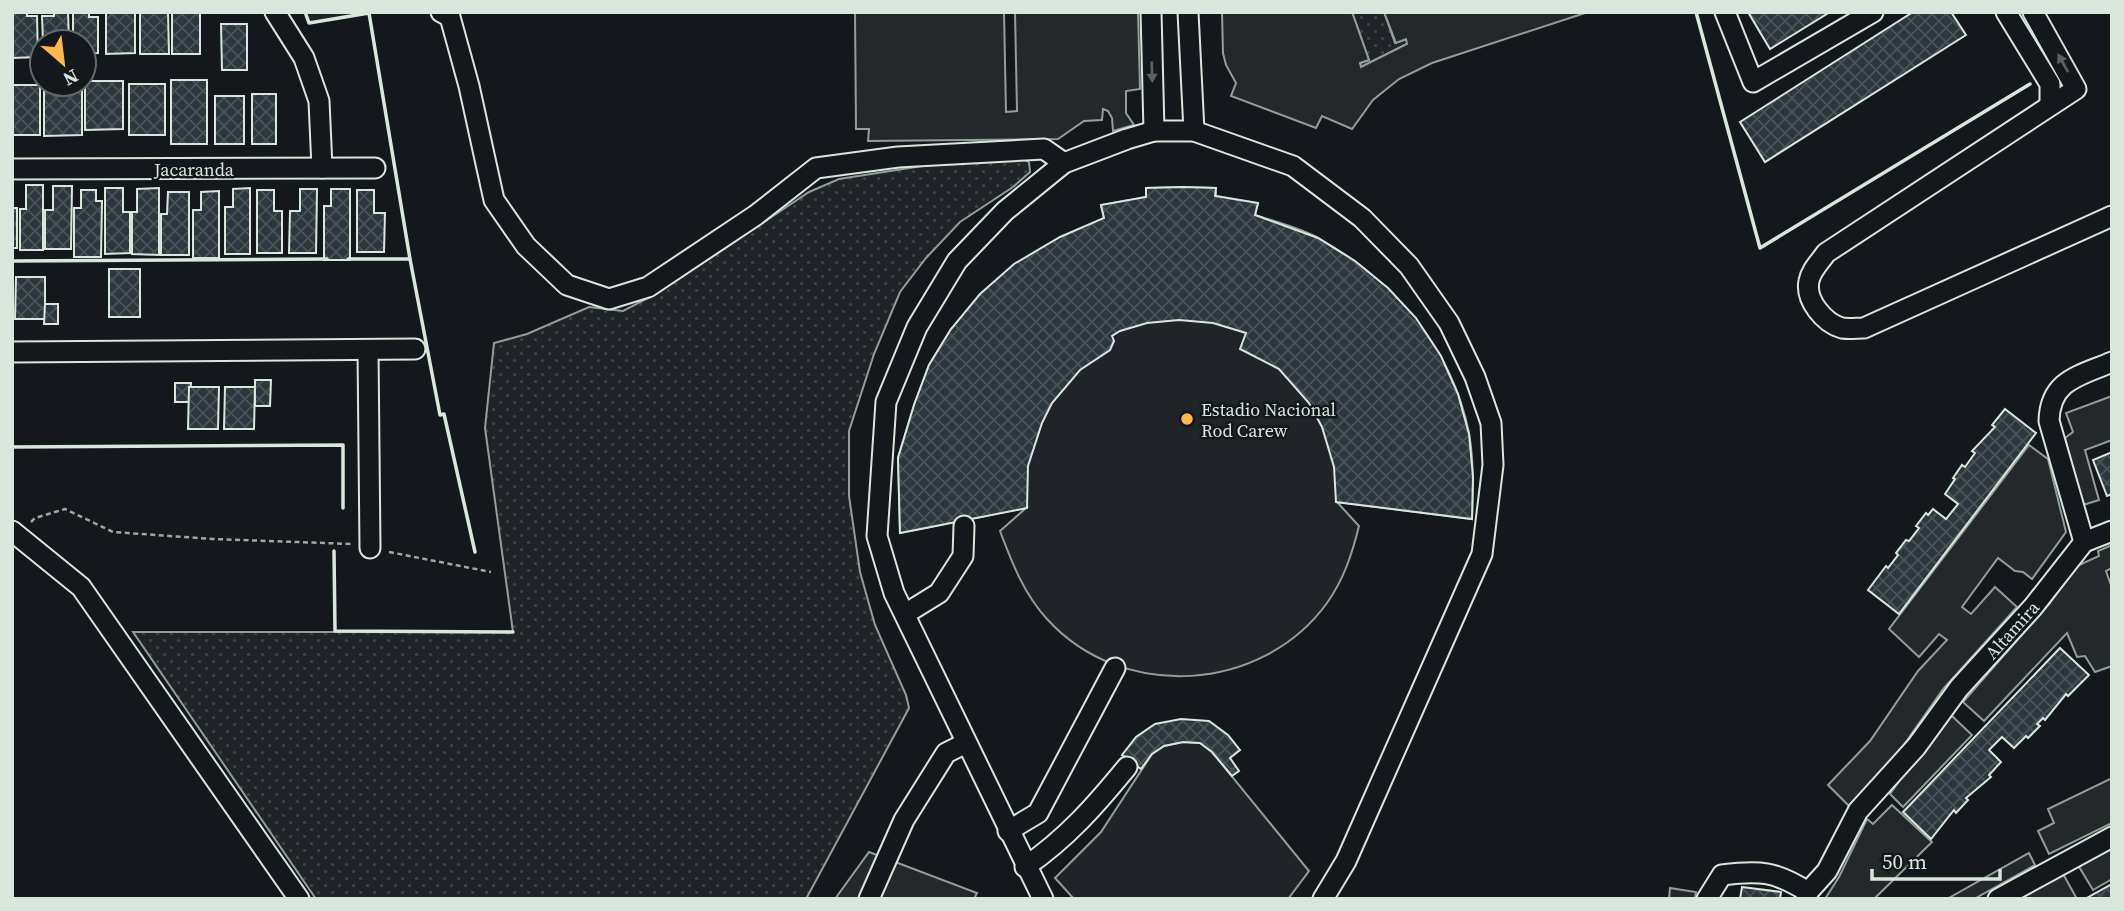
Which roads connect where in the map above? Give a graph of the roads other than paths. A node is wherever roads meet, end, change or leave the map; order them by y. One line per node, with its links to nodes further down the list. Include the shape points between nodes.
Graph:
1 (275, 12): 14 (street, via 304,58 319,101)
2 (441, 12): 12 (street, via 450,17 494,200 526,246 567,285 609,299 649,287 816,168 898,157 1044,149)
3 (1151, 12): 10 (street, one-way to 10)
4 (1188, 12): 11 (street)
5 (1725, 12): 6 (street, via 1753,82)
6 (1873, 12)
7 (2006, 12): 9 (street, via 2050,84)
8 (2033, 12): 9 (street, one-way to 8, via 2076,89)
9 (2050, 105): 16 (street, via 1826,253 1808,284 1812,304 1841,328 1864,328)
10 (1154, 131): 11 (street); 12 (street)
11 (1194, 131): 37 (street, via 1293,166 1362,218 1409,266 1449,323 1491,423 1493,465 1482,554 1346,861)
12 (1064, 163): 26 (street, via 1005,211 957,261 917,327 886,402 877,536)
13 (12, 169): 14 (street, Jacaranda)
14 (322, 169): 15 (street, Jacaranda)
15 (375, 169)
16 (2112, 216)
17 (415, 349): 18 (street)
18 (368, 350): 19 (street); 25 (street)
19 (12, 352)
20 (2112, 362): 24 (street, via 2063,383 2049,405 2049,421)
21 (964, 526): 26 (street, via 963,556 939,593)
22 (2112, 531): 24 (street)
23 (15, 532): 34 (street, via 82,586)
24 (2084, 541): 33 (street, Altamira, via 1858,811 1827,871)
25 (370, 548)
26 (905, 614): 28 (street)
27 (1115, 668): 30 (street, via 1038,813)
28 (966, 743): 30 (street); 35 (street, via 946,753 904,820)
29 (1127, 767): 32 (street, via 1085,817)
30 (1008, 831): 32 (street)
31 (2112, 837): 39 (street)
32 (1026, 867): 36 (street)
33 (1807, 896): 38 (street, via 1787,879 1754,871 1722,875)
34 (299, 899)
35 (869, 899)
36 (1043, 899)
37 (1323, 899)
38 (1707, 899)
39 (1998, 899)

